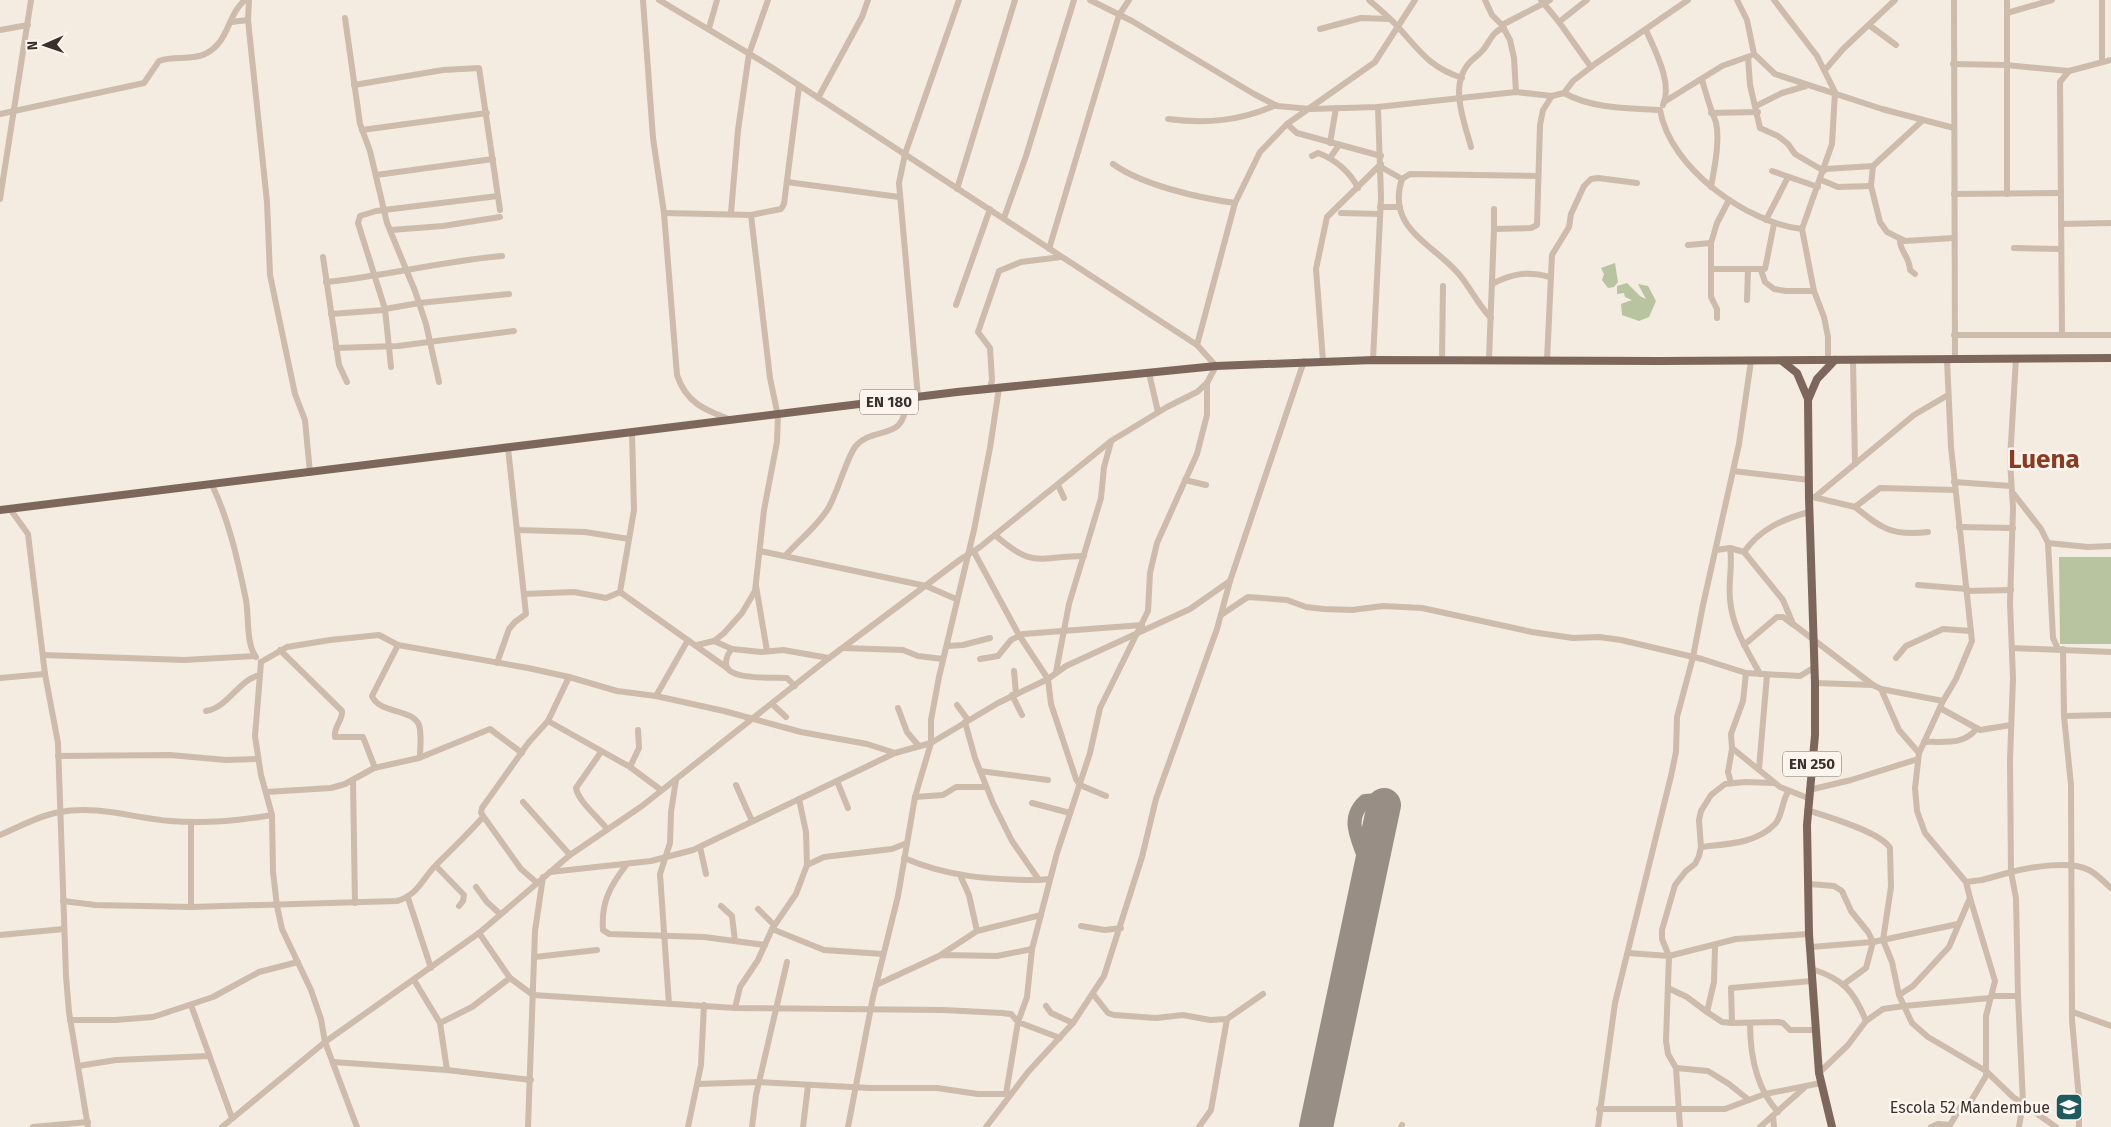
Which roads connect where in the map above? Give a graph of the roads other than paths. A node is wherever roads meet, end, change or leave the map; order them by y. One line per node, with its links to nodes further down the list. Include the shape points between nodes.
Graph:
1 (31, 0): 34 (street)
2 (247, 0): 31 (street); 32 (street)
3 (643, 0): 117 (street, via 653,138)
4 (659, 0): 38 (street)
5 (717, 0): 38 (street)
6 (768, 0): 43 (street)
7 (868, 0): 63 (street)
8 (959, 0): 83 (street)
9 (1015, 0): 103 (street)
10 (1074, 0): 121 (street)
11 (1090, 0): 28 (street)
12 (1129, 0): 28 (street)
13 (1369, 0): 30 (street)
14 (1415, 0): 37 (street)
15 (1485, 0): 36 (street, via 1492,15)
16 (1550, 0): 26 (street)
17 (1587, 0): 33 (street)
18 (1688, 0): 41 (street)
19 (1737, 0): 44 (street, via 1747,20)
20 (1774, 0): 51 (street)
21 (1895, 0): 35 (street)
22 (1954, 0): 48 (street)
23 (2007, 0): 27 (street)
24 (2052, 0): 27 (street)
25 (2102, 0): 47 (street)
26 (1542, 2): 33 (street); 36 (street)
27 (2007, 13): 49 (street)
28 (1119, 15): 65 (street); 134 (street)
29 (345, 18): 55 (street)
30 (1389, 19): 37 (street); 39 (street, via 1361,18)
31 (248, 20): 32 (street); 199 (street, via 270,274 295,394 305,420)
32 (231, 22): 70 (street, via 220,43 211,51 195,57 159,61 144,83)
33 (1559, 22): 50 (street)
34 (28, 25): 40 (street); 70 (street)
35 (1869, 25): 42 (street); 51 (street)
36 (1503, 26): 53 (street, via 1479,56 1470,62); 58 (street, via 1513,47)
37 (1398, 27): 53 (street, via 1426,60); 68 (street, via 1375,62)
38 (709, 28): 43 (street)
39 (1320, 29)
40 (0, 30)
41 (1646, 30): 50 (street); 64 (street, via 1664,79)
42 (1896, 45)
43 (749, 54): 56 (street); 118 (street)
44 (1754, 54): 45 (street); 57 (street, via 1775,74)
45 (1748, 57): 54 (street, via 1722,66); 69 (street, via 1750,85)
46 (2111, 60): 47 (street)
47 (2102, 62): 52 (street)
48 (1953, 64): 49 (street); 78 (street)
49 (2006, 65): 52 (street); 105 (street)
50 (1590, 67): 60 (street)
51 (1825, 70): 59 (street)
52 (2069, 71): 106 (street, via 2060,82)
53 (1462, 78): 62 (street)
54 (1702, 80): 64 (street); 73 (street)
55 (354, 85): 72 (street, via 477,67); 79 (street)
56 (800, 86): 63 (street); 97 (street)
57 (1806, 86): 59 (street); 69 (street, via 1785,92)
58 (1516, 92): 61 (street); 62 (street)
59 (1835, 92): 76 (street); 91 (street, via 1834,131)
60 (1564, 93): 61 (street); 71 (street, via 1578,101)
61 (1552, 96): 94 (street, via 1541,117)
62 (1458, 97): 66 (street); 82 (street)
63 (818, 98): 83 (street)
64 (1664, 102): 71 (street)
65 (1276, 105): 68 (street); 75 (street, via 1225,121)
66 (1378, 107): 67 (street); 85 (street)
67 (1336, 108): 68 (street); 80 (street)
68 (1310, 109): 77 (street)
69 (1757, 109): 73 (street); 91 (street, via 1760,128 1778,136 1795,154)
70 (14, 110): 74 (street); 109 (street)
71 (1660, 110): 101 (street, via 1674,144)
72 (487, 113): 79 (street); 87 (street)
73 (1711, 113): 101 (street, via 1715,120 1717,151)
74 (0, 114)
75 (1168, 119)
76 (1923, 120): 78 (street); 90 (street)
77 (1287, 124): 80 (street, via 1297,133); 111 (street, via 1260,152)
78 (1954, 128): 104 (street)
79 (362, 130): 93 (street)
80 (1330, 143): 81 (street)
81 (1339, 145): 85 (street); 86 (street)
82 (1471, 147)
83 (905, 154): 103 (street); 108 (street, via 898,183)
84 (1312, 156): 86 (street, via 1318,153)
85 (1380, 156): 89 (street)
86 (1330, 158): 102 (street, via 1351,176)
87 (494, 159): 93 (street); 107 (street)
88 (1113, 164): 111 (street, via 1131,174 1178,190)
89 (1381, 165): 96 (street); 102 (street); 115 (street)
90 (1873, 166): 91 (street); 100 (street)
91 (1825, 170): 99 (street)
92 (1772, 171): 95 (street)
93 (376, 174): 116 (street)
94 (1537, 176): 96 (street, via 1410,174); 126 (street, via 1537,225 1532,228)
95 (1788, 177): 99 (street); 122 (street)
96 (1402, 180): 112 (street)
97 (787, 182): 108 (street); 120 (street, via 781,209)
98 (1637, 183): 145 (street, via 1598,178 1591,179 1584,186 1571,214 1569,227 1552,255)
99 (1820, 184): 100 (street); 127 (street)
100 (1870, 186): 130 (street, via 1882,227)
101 (1711, 187): 110 (street)
102 (1358, 188): 175 (street, via 1326,216 1316,274)
103 (957, 189): 113 (street)
104 (1954, 194): 105 (street); 129 (street)
105 (2007, 194): 106 (street)
106 (2061, 194): 125 (street)
107 (498, 196): 116 (street); 128 (street, via 500,214 443,226)
108 (899, 197): 188 (street)
109 (0, 199)
110 (1729, 200): 122 (street); 131 (street)
111 (1234, 203): 163 (street)
112 (1400, 207): 115 (street); 156 (street, via 1407,225 1457,272)
113 (990, 209): 121 (street); 153 (street)
114 (1494, 209): 126 (street)
115 (1380, 210): 119 (street); 170 (street)
116 (385, 211): 128 (street); 144 (street, via 362,214 358,218)
117 (664, 213): 118 (street); 193 (street, via 677,375 687,396 705,409)
118 (731, 213): 120 (street)
119 (1342, 213)
120 (751, 215): 192 (street, via 770,378)
121 (1004, 218): 134 (street)
122 (1766, 220): 124 (street)
123 (2111, 223): 125 (street)
124 (1774, 224): 127 (street); 142 (street, via 1766,267)
125 (2061, 224): 135 (street)
126 (1494, 229): 147 (street)
127 (1802, 229): 149 (street)
128 (391, 230): 139 (street)
129 (1954, 238): 130 (street); 159 (street)
130 (1900, 240): 143 (street, via 1900,247 1910,261 1910,270)
131 (1710, 243): 132 (street); 140 (street)
132 (1688, 245)
133 (2014, 248): 135 (street)
134 (1049, 249): 138 (street)
135 (2061, 249): 160 (street)
136 (502, 256): 139 (street)
137 (323, 257): 146 (street)
138 (1062, 257): 163 (street); 186 (street, via 1021,262 998,271 978,332 990,348)
139 (406, 268): 144 (street); 152 (street)
140 (1712, 269): 141 (street); 157 (street, via 1711,297)
141 (1748, 269): 142 (street); 151 (street)
142 (1761, 270): 149 (street, via 1764,282 1774,289)
143 (1915, 274)
144 (374, 277): 146 (street); 154 (street)
145 (1550, 278): 147 (street, via 1529,273 1512,274); 171 (street)
146 (326, 282): 155 (street)
147 (1492, 284): 156 (street)
148 (1443, 286): 168 (street)
149 (1814, 291): 172 (street, via 1826,327)
150 (510, 294): 152 (street)
151 (1748, 300)
152 (419, 302): 154 (street); 162 (street)
153 (956, 304)
154 (385, 310): 155 (street); 164 (street)
155 (331, 314): 165 (street)
156 (1490, 318): 169 (street)
157 (1717, 318)
158 (514, 331): 162 (street)
159 (1954, 335): 160 (street); 173 (street)
160 (2062, 335): 161 (street)
161 (2111, 335)
162 (430, 342): 164 (street); 183 (street)
163 (1197, 345): 179 (street)
164 (388, 346): 165 (street); 180 (street)
165 (336, 348): 182 (street)
166 (2016, 358): 167 (main road); 173 (main road); 206 (street)
167 (2111, 358)
168 (1442, 359): 169 (main road, EN 180); 170 (main road, EN 180)
169 (1489, 359): 171 (main road, EN 180)
170 (1373, 360): 175 (main road, EN 180)
171 (1547, 360): 176 (main road, EN 180)
172 (1831, 360): 177 (main road, EN 180); 178 (main road); 190 (main road, EN 250, via 1817,379)
173 (1951, 360): 178 (main road); 187 (street)
174 (1304, 361): 175 (main road, EN 180); 179 (main road, EN 180); 229 (street)
175 (1324, 361)
176 (1751, 361): 177 (main road, EN 180); 198 (street, via 1746,408)
177 (1782, 361): 190 (main road, EN 250, via 1796,373)
178 (1853, 361): 197 (street)
179 (1216, 366): 181 (main road, EN 180); 184 (street)
180 (391, 367)
181 (1149, 373): 185 (main road, EN 180); 191 (street)
182 (347, 382)
183 (439, 382)
184 (1207, 383): 191 (street, via 1197,392); 200 (street, via 1207,415 1197,454)
185 (999, 388): 186 (main road, EN 180); 226 (street)
186 (990, 389): 188 (main road, EN 180)
187 (1948, 394): 197 (street, via 1914,416); 202 (street)
188 (918, 397): 189 (main road, EN 180)
189 (906, 400): 192 (main road, EN 180); 227 (street, via 906,414 896,426 857,445 829,507 810,532)
190 (1808, 400): 201 (main road, EN 250)
191 (1158, 412): 195 (street)
192 (778, 416): 193 (main road, EN 180); 224 (street)
193 (732, 420): 194 (main road, EN 180)
194 (632, 433): 196 (main road, EN 180); 219 (street, via 634,510)
195 (1111, 441): 204 (street); 228 (street, via 1101,498)
196 (508, 448): 199 (main road, EN 180); 216 (street)
197 (1854, 464): 209 (street)
198 (1733, 471): 201 (street); 223 (street)
199 (310, 473): 203 (main road, EN 180)
200 (1185, 480): 205 (street); 240 (street, via 1157,543 1150,573 1148,610)
201 (1809, 480): 209 (main road, EN 250)
202 (1954, 482): 206 (street); 207 (street)
203 (212, 484): 211 (main road, EN 180); 261 (street, via 235,552)
204 (1058, 485): 208 (street); 218 (street)
205 (1206, 485)
206 (2011, 488): 215 (street); 220 (street)
207 (1955, 490): 210 (street, via 1880,488); 214 (street)
208 (1064, 498)
209 (1812, 498): 210 (street); 213 (main road, EN 250)
210 (1855, 507): 217 (street, via 1885,530 1907,534)
211 (10, 509): 212 (main road, EN 180); 260 (street, via 28,534)
212 (0, 510)
213 (1810, 512): 225 (street, via 1782,520 1763,532); 247 (main road, EN 250)
214 (1959, 527): 215 (street); 233 (street)
215 (2012, 528): 234 (street)
216 (517, 530): 219 (street, via 585,532); 236 (street)
217 (1928, 532)
218 (995, 535): 226 (street); 228 (street, via 1014,551 1033,559)
219 (630, 539): 235 (street)
220 (2048, 543): 221 (street); 256 (street, via 2053,638)
221 (2111, 546)
222 (1730, 548): 223 (street); 225 (street); 250 (street, via 1733,565 1730,602 1735,627)
223 (1716, 550): 262 (street)
224 (760, 551): 227 (street); 230 (street)
225 (1744, 552): 239 (street, via 1783,600)
226 (971, 554): 231 (street); 237 (street); 244 (street)
227 (786, 555): 231 (street)
228 (1084, 556): 241 (street)
229 (1230, 582): 238 (street); 243 (street, via 1190,609)
230 (756, 586): 248 (street, via 739,617); 258 (street)
231 (926, 586): 237 (street); 254 (street)
232 (1918, 586): 233 (street)
233 (1968, 590): 234 (street); 242 (street)
234 (2011, 590): 255 (street)
235 (620, 592): 236 (street, via 606,598 574,592); 246 (street)
236 (524, 594): 268 (street, via 526,614 509,629)
237 (956, 599): 252 (street)
238 (1221, 615): 262 (street, via 1248,597 1287,600 1324,609 1422,608 1532,632 1573,638 1611,638); 381 (street, via 1156,799)
239 (1793, 624): 247 (street); 250 (street, via 1779,616)
240 (1142, 625): 241 (street); 243 (street)
241 (1064, 631): 244 (street); 272 (street)
242 (1971, 631): 264 (street, via 1944,629 1906,646); 286 (street, via 1970,649)
243 (1139, 632): 272 (street); 324 (street, via 1103,700)
244 (1019, 635): 266 (street, via 998,656); 279 (street)
245 (990, 638): 252 (street)
246 (688, 640): 251 (street); 285 (street)
247 (1814, 640): 269 (main road, EN 250); 281 (street)
248 (714, 641): 251 (street); 253 (street)
249 (398, 645): 257 (street, via 379,635); 268 (street); 311 (street, via 372,696 382,706 414,719 419,726)
250 (1744, 645): 276 (street)
251 (697, 646): 270 (street)
252 (947, 646): 265 (street)
253 (732, 648): 258 (street); 270 (street, via 726,661)
254 (843, 648): 263 (street); 265 (street, via 903,650 918,656)
255 (2012, 648): 256 (street); 299 (street)
256 (2061, 649): 259 (street); 294 (street)
257 (280, 650): 267 (street); 314 (street, via 342,711 335,737 363,737)
258 (767, 651): 263 (street, via 795,651)
259 (2111, 652)
260 (43, 655): 261 (street, via 184,660); 274 (street)
261 (255, 656): 267 (street)
262 (1693, 657): 273 (street); 396 (street, via 1677,717 1676,752 1671,776)
263 (830, 658): 282 (street)
264 (1896, 658)
265 (943, 659): 303 (street, via 931,720)
266 (980, 659)
267 (261, 662): 275 (street)
268 (497, 663): 278 (street)
269 (1815, 667): 276 (street, via 1800,676); 280 (main road, EN 250)
270 (727, 668): 282 (street, via 739,675 787,678)
271 (1014, 671): 284 (street)
272 (1056, 672): 279 (street)
273 (1746, 673): 276 (street); 305 (street, via 1743,701 1730,734)
274 (45, 674): 277 (street); 309 (street)
275 (260, 675): 291 (street, via 220,705); 312 (street, via 255,724)
276 (1763, 675): 315 (street)
277 (0, 678)
278 (569, 678): 285 (street, via 618,691); 297 (street)
279 (1048, 679): 284 (street); 324 (street, via 1050,704)
280 (1815, 683): 281 (street); 329 (main road, EN 250, via 1815,735)
281 (1873, 685): 283 (street)
282 (795, 686): 287 (street)
283 (1880, 689): 286 (street); 310 (street, via 1898,730)
284 (1014, 694): 292 (street); 298 (street)
285 (656, 696): 296 (street)
286 (1943, 701): 290 (street)
287 (772, 704): 295 (street); 296 (street)
288 (958, 705): 298 (street)
289 (898, 708): 304 (street, via 907,732)
290 (1940, 708): 300 (street); 302 (street)
291 (206, 711)
292 (1022, 714)
293 (2111, 715): 294 (street)
294 (2064, 716): 354 (street, via 2071,785)
295 (786, 718)
296 (755, 719): 308 (street); 318 (street)
297 (548, 721): 306 (street); 307 (street)
298 (966, 721): 303 (street); 316 (street)
299 (2011, 725): 300 (street, via 1983,730); 356 (street)
300 (1977, 728): 302 (street, via 1962,741)
301 (638, 730): 313 (street, via 639,748)
302 (1924, 742): 310 (street)
303 (931, 743): 304 (street); 331 (street)
304 (918, 745): 308 (street)
305 (1732, 749): 315 (street); 321 (street, via 1728,772)
306 (601, 752): 313 (street); 343 (street, via 576,788 579,799)
307 (522, 753): 311 (street, via 490,729); 340 (street, via 482,808)
308 (895, 753): 320 (street)
309 (58, 756): 312 (street, via 170,755); 337 (street)
310 (1919, 756): 329 (street); 363 (street, via 1915,794 1920,823 1933,845)
311 (420, 758): 314 (street)
312 (258, 759): 327 (street)
313 (630, 767): 326 (street)
314 (376, 768): 317 (street)
315 (1759, 770): 322 (street)
316 (980, 771): 319 (street); 325 (street)
317 (353, 780): 327 (street, via 331,788); 370 (street)
318 (676, 780): 326 (street); 350 (street, via 670,843)
319 (1048, 780)
320 (837, 781): 332 (street); 335 (street)
321 (1731, 782): 322 (street); 347 (street, via 1717,789 1701,812)
322 (1774, 783): 328 (street)
323 (736, 785): 341 (street)
324 (1080, 785): 330 (street); 338 (street)
325 (986, 787): 331 (street, via 956,787 943,795); 360 (street, via 1012,841)
326 (661, 790): 343 (street)
327 (266, 792): 339 (street)
328 (1788, 792): 329 (street); 347 (street, via 1775,824 1760,834 1738,843)
329 (1808, 794): 336 (main road, EN 250)
330 (1106, 796)
331 (915, 797): 345 (street)
332 (799, 799): 341 (street); 352 (street, via 806,832)
333 (523, 802): 348 (street)
334 (1032, 803): 338 (street)
335 (848, 808)
336 (1807, 810): 364 (main road, EN 250); 388 (street, via 1861,829 1887,844 1891,887)
337 (60, 812): 342 (street, via 98,811); 344 (street); 369 (street)
338 (1070, 813): 361 (street)
339 (272, 815): 342 (street, via 231,822); 371 (street, via 272,872)
340 (483, 817): 353 (street); 362 (street, via 521,870)
341 (752, 821): 346 (street)
342 (191, 822): 374 (street)
343 (607, 829): 348 (street)
344 (0, 835)
345 (907, 843): 349 (street); 352 (street, via 892,849 824,857)
346 (700, 847): 350 (street); 357 (street)
347 (1701, 847): 399 (street, via 1695,864 1675,885 1666,909 1662,939)
348 (570, 855): 355 (street)
349 (904, 858): 358 (street, via 940,872); 397 (street)
350 (665, 859): 351 (street); 387 (street, via 660,874)
351 (627, 864): 355 (street); 387 (street, via 605,897 603,930 609,934)
352 (807, 865): 380 (street, via 796,894)
353 (436, 866): 367 (street); 372 (street, via 464,896)
354 (2070, 866): 356 (street); 366 (street, via 2090,870); 426 (street)
355 (550, 872): 359 (street)
356 (2011, 872): 363 (street); 415 (street, via 2016,898)
357 (706, 874)
358 (960, 875): 360 (street); 383 (street, via 969,895)
359 (543, 877): 362 (street); 400 (street)
360 (1039, 880): 361 (street)
361 (1049, 880): 377 (street)
362 (536, 882): 376 (street)
363 (1966, 882): 368 (street)
364 (1809, 884): 385 (main road, EN 250); 390 (street, via 1834,886 1842,890 1851,911)
365 (476, 887): 376 (street)
366 (2111, 888)
367 (408, 898): 370 (street); 403 (street)
368 (1970, 898): 378 (street); 416 (street, via 1996,981)
369 (63, 901): 374 (street, via 95,905); 382 (street)
370 (355, 903): 371 (street)
371 (277, 906): 374 (street); 401 (street, via 282,929)
372 (459, 906)
373 (721, 906): 389 (street, via 732,916)
374 (192, 907)
375 (758, 910): 380 (street)
376 (500, 914): 384 (street)
377 (1041, 915): 383 (street); 394 (street)
378 (1958, 924): 388 (street); 414 (street, via 1949,947 1914,986)
379 (1081, 926): 381 (street, via 1105,930)
380 (773, 927): 391 (street); 397 (street, via 824,950)
381 (1121, 928): 411 (street, via 1104,976)
382 (64, 929): 386 (street); 428 (street)
383 (977, 931): 398 (street)
384 (480, 933): 403 (street); 405 (street)
385 (1809, 934): 392 (street, via 1736,939); 393 (main road, EN 250)
386 (0, 935)
387 (665, 935): 389 (street); 417 (street)
388 (1883, 940): 390 (street); 414 (street)
389 (736, 941): 391 (street)
390 (1873, 942): 393 (street); 408 (street, via 1866,968)
391 (766, 946): 422 (street, via 740,987)
392 (1714, 947): 399 (street); 425 (street, via 1714,982)
393 (1811, 947): 404 (main road, EN 250)
394 (1032, 949): 398 (street, via 997,956); 430 (street, via 1027,997)
395 (597, 950): 400 (street)
396 (1628, 953): 399 (street); 457 (street, via 1615,1003)
397 (883, 954): 409 (street)
398 (941, 955): 409 (street)
399 (1669, 956): 410 (street)
400 (535, 957): 413 (street)
401 (298, 962): 418 (street, via 259,972 229,990); 438 (street, via 321,1018)
402 (787, 962): 423 (street)
403 (431, 968): 406 (street)
404 (1812, 969): 407 (main road, EN 250); 408 (street, via 1831,975)
405 (510, 978): 413 (street); 431 (street, via 472,1007)
406 (414, 980): 431 (street); 438 (street)
407 (1812, 981): 433 (street, via 1731,988); 436 (main road, EN 250)
408 (1844, 984): 429 (street, via 1854,994)
409 (876, 985): 424 (street)
410 (1668, 988): 425 (street); 442 (street, via 1666,1041 1668,1054)
411 (1093, 994): 427 (street, via 1114,1016 1156,1018 1187,1015 1210,1020); 432 (street)
412 (1263, 994): 427 (street)
413 (533, 995): 417 (street); 446 (street)
414 (1899, 995): 421 (street)
415 (2018, 996): 416 (street); 456 (street)
416 (1991, 997): 421 (street); 444 (street, via 1986,1016)
417 (669, 1004): 419 (street)
418 (191, 1005): 428 (street, via 153,1017); 439 (street)
419 (704, 1005): 422 (street); 449 (street)
420 (1046, 1006): 432 (street, via 1051,1013)
421 (1904, 1006): 429 (street, via 1883,1009); 444 (street, via 1912,1023 1928,1037)
422 (735, 1008): 423 (street)
423 (774, 1009): 424 (street); 447 (street)
424 (871, 1009): 430 (street, via 1002,1013 1011,1014); 451 (street)
425 (1707, 1012): 433 (street, via 1720,1021)
426 (2072, 1012): 435 (street); 481 (street)
427 (1227, 1019): 472 (street, via 1211,1110)
428 (70, 1020): 441 (street)
429 (1866, 1021): 445 (street, via 1848,1045)
430 (1018, 1022): 437 (street); 453 (street)
431 (440, 1023): 443 (street)
432 (1073, 1023): 437 (street)
433 (1732, 1023): 434 (street)
434 (1750, 1023): 436 (street, via 1778,1022 1790,1030); 454 (street, via 1753,1058)
435 (2111, 1026)
436 (1814, 1030): 445 (main road, EN 250)
437 (1060, 1038): 453 (street)
438 (325, 1042): 440 (street); 460 (street)
439 (209, 1056): 441 (street, via 111,1060); 460 (street)
440 (333, 1062): 443 (street); 465 (street)
441 (78, 1066): 461 (street)
442 (1676, 1068): 455 (street, via 1708,1071); 458 (street)
443 (447, 1070): 446 (street)
444 (1986, 1071): 456 (street); 462 (street, via 1971,1101 1963,1103)
445 (1819, 1073): 448 (main road, EN 250)
446 (531, 1080): 466 (street)
447 (759, 1082): 449 (street); 450 (street); 468 (street)
448 (1821, 1083): 452 (street); 477 (main road, EN 250)
449 (698, 1084): 467 (street)
450 (808, 1086): 451 (street); 469 (street)
451 (856, 1087): 453 (street, via 937,1088 978,1094); 470 (street)
452 (1804, 1088): 454 (street); 459 (street)
453 (1008, 1094): 471 (street)
454 (1764, 1094): 455 (street); 459 (street)
455 (1749, 1100): 458 (street, via 1726,1110)
456 (2023, 1102): 479 (street); 480 (street)
457 (1599, 1109): 458 (street); 473 (street)
458 (1678, 1110): 474 (street)
459 (1776, 1114): 475 (street); 476 (street)
460 (232, 1118): 464 (street)
461 (88, 1125): 463 (street)
462 (1951, 1126): 478 (street, via 1938,1124)
463 (33, 1127)
464 (224, 1127)
465 (357, 1127)
466 (528, 1127)
467 (688, 1127)
468 (752, 1127)
469 (803, 1127)
470 (848, 1127)
471 (986, 1127)
472 (1199, 1127)
473 (1598, 1127)
474 (1680, 1127)
475 (1760, 1127)
476 (1774, 1127)
477 (1832, 1127)
478 (1931, 1127)
479 (2019, 1127)
480 (2056, 1127)
481 (2079, 1127)

